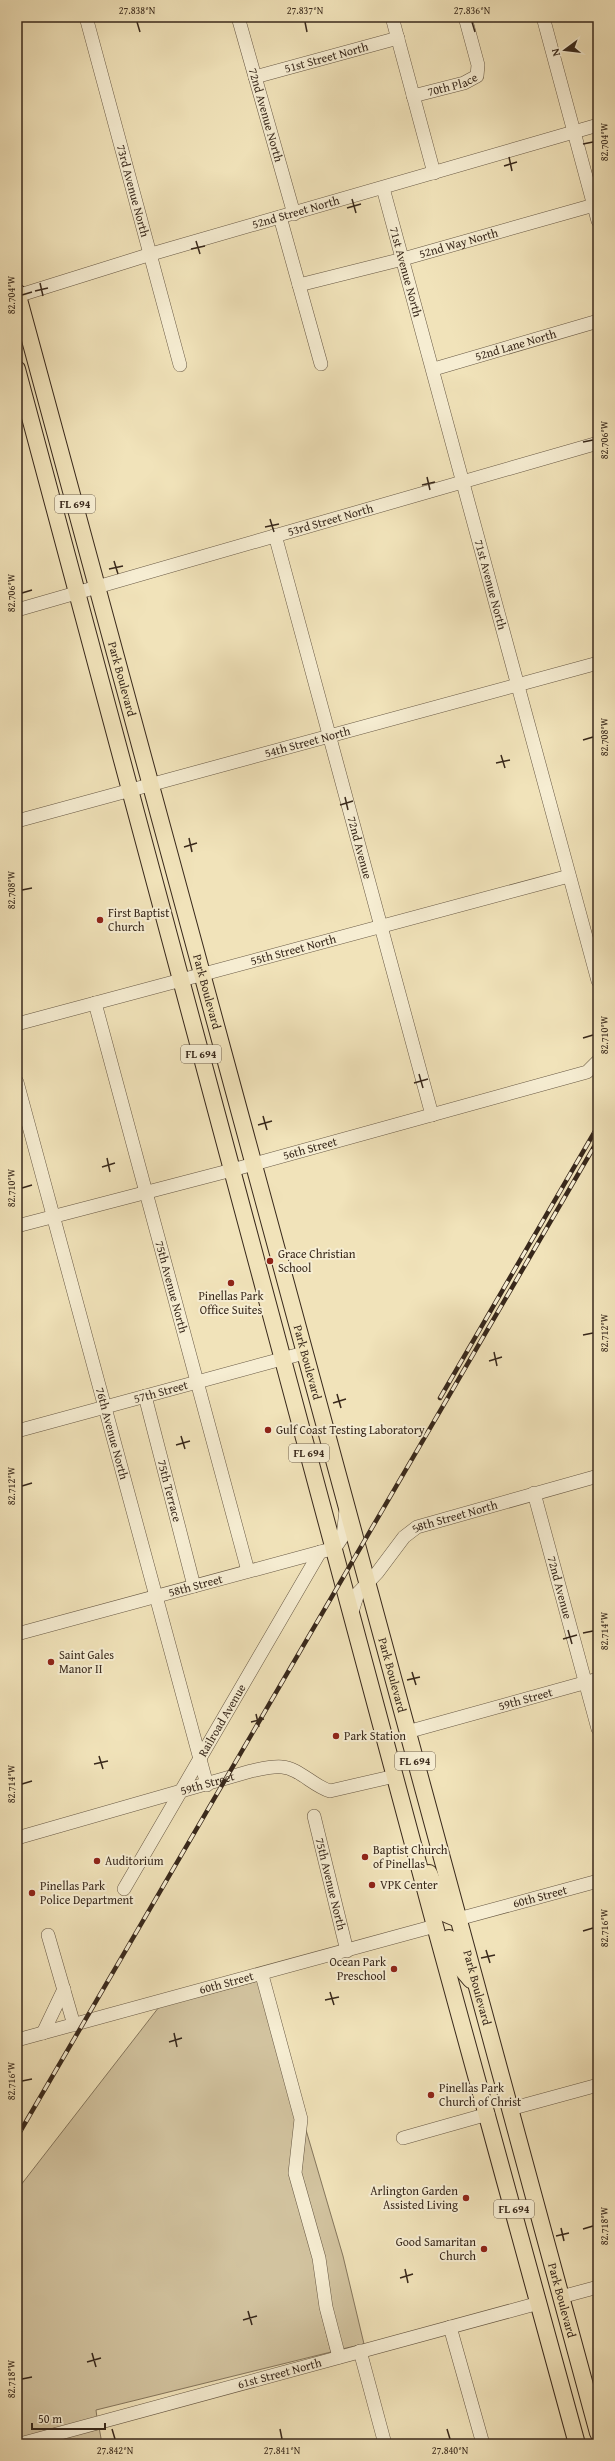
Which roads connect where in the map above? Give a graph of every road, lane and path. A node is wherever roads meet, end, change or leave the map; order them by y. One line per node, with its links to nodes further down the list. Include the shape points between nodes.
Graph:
1 (86, 17): 17 (street, 73rd Avenue North)
2 (238, 17): 7 (street, 72nd Avenue North)
3 (392, 17): 6 (street)
4 (465, 17): 8 (street, 70th Place, via 478,65 477,76 464,84)
5 (543, 17): 10 (street)
6 (398, 38): 7 (street, 51st Street North); 8 (street)
7 (255, 77): 14 (street, 72nd Avenue North)
8 (413, 96): 11 (street)
9 (598, 126): 10 (street, 52nd Street North)
10 (574, 132): 11 (street, 52nd Street North); 13 (street)
11 (434, 173): 12 (street, 52nd Street North)
12 (383, 188): 14 (street, 52nd Street North); 18 (street, 71st Avenue North)
13 (594, 205): 16 (street); 18 (street, 52nd Way North)
14 (294, 214): 15 (street, 52nd Street North)
15 (280, 217): 17 (street, 52nd Street North); 19 (street)
16 (598, 221)
17 (148, 256): 20 (street, 52nd Street North); 23 (street, 73rd Avenue North)
18 (403, 259): 19 (street, 52nd Way North); 25 (street, 71st Avenue North)
19 (299, 285): 22 (street)
20 (17, 294): 29 (main road, Park Boulevard / FL 694)
21 (598, 321): 25 (street, 52nd Lane North)
22 (321, 364)
23 (180, 365)
24 (17, 369): 30 (main road, Park Boulevard / FL 694)
25 (434, 369): 27 (street, 71st Avenue North)
26 (598, 443): 27 (street, 53rd Street North)
27 (464, 482): 28 (street, 53rd Street North); 33 (street, 71st Avenue North)
28 (275, 534): 29 (street, 53rd Street North); 34 (street, 72nd Avenue)
29 (97, 587): 30 (street, 53rd Street North); 35 (main road, Park Boulevard / FL 694)
30 (76, 593): 31 (street, 53rd Street North); 36 (main road, Park Boulevard / FL 694)
31 (17, 610)
32 (598, 663): 33 (street, 54th Street North)
33 (519, 685): 34 (street, 54th Street North); 38 (street, 71st Avenue North)
34 (329, 735): 35 (street, 54th Street North); 39 (street, 72nd Avenue)
35 (151, 786): 36 (street, 54th Street North); 40 (main road, Park Boulevard / FL 694)
36 (130, 792): 37 (street, 54th Street North); 41 (main road, Park Boulevard / FL 694)
37 (17, 821)
38 (569, 876): 39 (street, 55th Street North); 42 (street, 71st Avenue North)
39 (381, 926): 40 (street, 55th Street North); 47 (street, 72nd Avenue)
40 (202, 974): 41 (street, 55th Street North); 48 (main road, Park Boulevard / FL 694)
41 (181, 980): 43 (street, 55th Street North); 49 (main road, Park Boulevard / FL 694)
42 (598, 981)
43 (95, 1003): 44 (street, 55th Street North); 50 (street, 75th Avenue North)
44 (17, 1024)
45 (598, 1061): 47 (street, 56th Street, via 587,1072)
46 (17, 1082): 51 (street, 76th Avenue North)
47 (432, 1115): 48 (street, 56th Street)
48 (253, 1164): 49 (street, 56th Street); 53 (main road, Park Boulevard / FL 694)
49 (232, 1170): 50 (street, 56th Street); 54 (main road, Park Boulevard / FL 694)
50 (147, 1192): 51 (street, 56th Street); 55 (street, 75th Avenue North)
51 (53, 1216): 52 (street, 56th Street); 57 (street, 76th Avenue North)
52 (17, 1226)
53 (304, 1353): 54 (street, 57th Street); 61 (main road, Park Boulevard / FL 694)
54 (283, 1359): 55 (street, 57th Street); 62 (main road, Park Boulevard / FL 694)
55 (197, 1382): 56 (street, 57th Street); 63 (street, 75th Avenue North)
56 (145, 1396): 57 (street, 57th Street); 65 (street, 75th Terrace)
57 (105, 1407): 58 (street, 57th Street); 66 (street, 76th Avenue North)
58 (17, 1431)
59 (598, 1476): 60 (street, 58th Street North)
60 (534, 1493): 64 (street, 58th Street North, via 417,1527 404,1537 377,1573); 70 (street, 72nd Avenue)
61 (347, 1509): 62 (street, via 342,1536); 64 (main road, Park Boulevard / FL 694)
62 (327, 1550): 63 (street, 58th Street); 67 (main road, Park Boulevard / FL 694); 73 (street, Railroad Avenue)
63 (248, 1571): 65 (street, 58th Street)
64 (367, 1582): 67 (street, 58th Street North, via 358,1593); 71 (main road, Park Boulevard / FL 694)
65 (194, 1586): 66 (street, 58th Street)
66 (156, 1596): 68 (street, 58th Street); 73 (street, 76th Avenue North)
67 (352, 1612): 69 (main road, Park Boulevard / FL 694)
68 (17, 1634)
69 (367, 1669): 71 (main road, via 383,1689 391,1714); 74 (main road, Park Boulevard / FL 694)
70 (592, 1681): 71 (street, 59th Street); 72 (street, 72nd Avenue)
71 (405, 1725): 78 (main road, Park Boulevard / FL 694)
72 (598, 1729)
73 (200, 1760): 75 (street, 76th Avenue North); 76 (street, Railroad Avenue)
74 (395, 1776): 75 (street, 59th Street, via 330,1791 290,1768 274,1767 251,1771); 78 (main road, via 405,1778 418,1810); 80 (main road, Park Boulevard / FL 694)
75 (207, 1785): 76 (street, 59th Street)
76 (180, 1793): 79 (street, 59th Street); 82 (street, Railroad Avenue)
77 (314, 1816): 86 (street, 75th Avenue North)
78 (431, 1820): 83 (main road, Park Boulevard / FL 694)
79 (17, 1837)
80 (420, 1867): 83 (main road, via 427,1870 433,1878 446,1914); 84 (main road, Park Boulevard / FL 694)
81 (598, 1881): 83 (street, 60th Street)
82 (124, 1889)
83 (458, 1919): 88 (main road, Park Boulevard / FL 694)
84 (435, 1926): 86 (street, 60th Street); 88 (main road, via 446,1933 460,1966); 93 (main road, Park Boulevard / FL 694)
85 (48, 1935): 89 (street)
86 (348, 1952): 87 (street, 60th Street)
87 (262, 1975): 90 (street, 60th Street); 105 (street, via 301,2119 295,2173 319,2258 326,2307)
88 (476, 1986): 95 (main road, Park Boulevard / FL 694)
89 (64, 1989): 90 (street); 91 (street)
90 (74, 2024): 91 (street, 60th Street)
91 (44, 2033): 92 (street, 60th Street)
92 (17, 2040)
93 (471, 2053): 95 (main road, via 486,2070 496,2098); 96 (main road, Park Boulevard / FL 694)
94 (598, 2085): 95 (street)
95 (510, 2109): 98 (main road, Park Boulevard / FL 694)
96 (488, 2114): 97 (street); 98 (main road, via 501,2129 513,2160); 99 (main road, Park Boulevard / FL 694)
97 (403, 2138)
98 (526, 2169): 101 (main road, Park Boulevard / FL 694)
99 (523, 2244): 101 (main road, via 535,2257 547,2288 554,2295); 102 (main road, Park Boulevard / FL 694)
100 (598, 2287): 101 (street)
101 (561, 2297): 106 (main road, Park Boulevard / FL 694)
102 (539, 2303): 103 (street, 61st Street North); 106 (main road, via 552,2317 569,2356); 108 (main road, Park Boulevard / FL 694)
103 (450, 2327): 104 (street, 61st Street North); 111 (street)
104 (360, 2351): 105 (street, 61st Street North); 110 (street)
105 (339, 2357): 109 (street, 61st Street North)
106 (580, 2366): 107 (main road, Park Boulevard / FL 694)
107 (598, 2433)
108 (575, 2437): 112 (main road)
109 (20, 2444)
110 (385, 2444)
111 (482, 2444)
112 (584, 2444)

